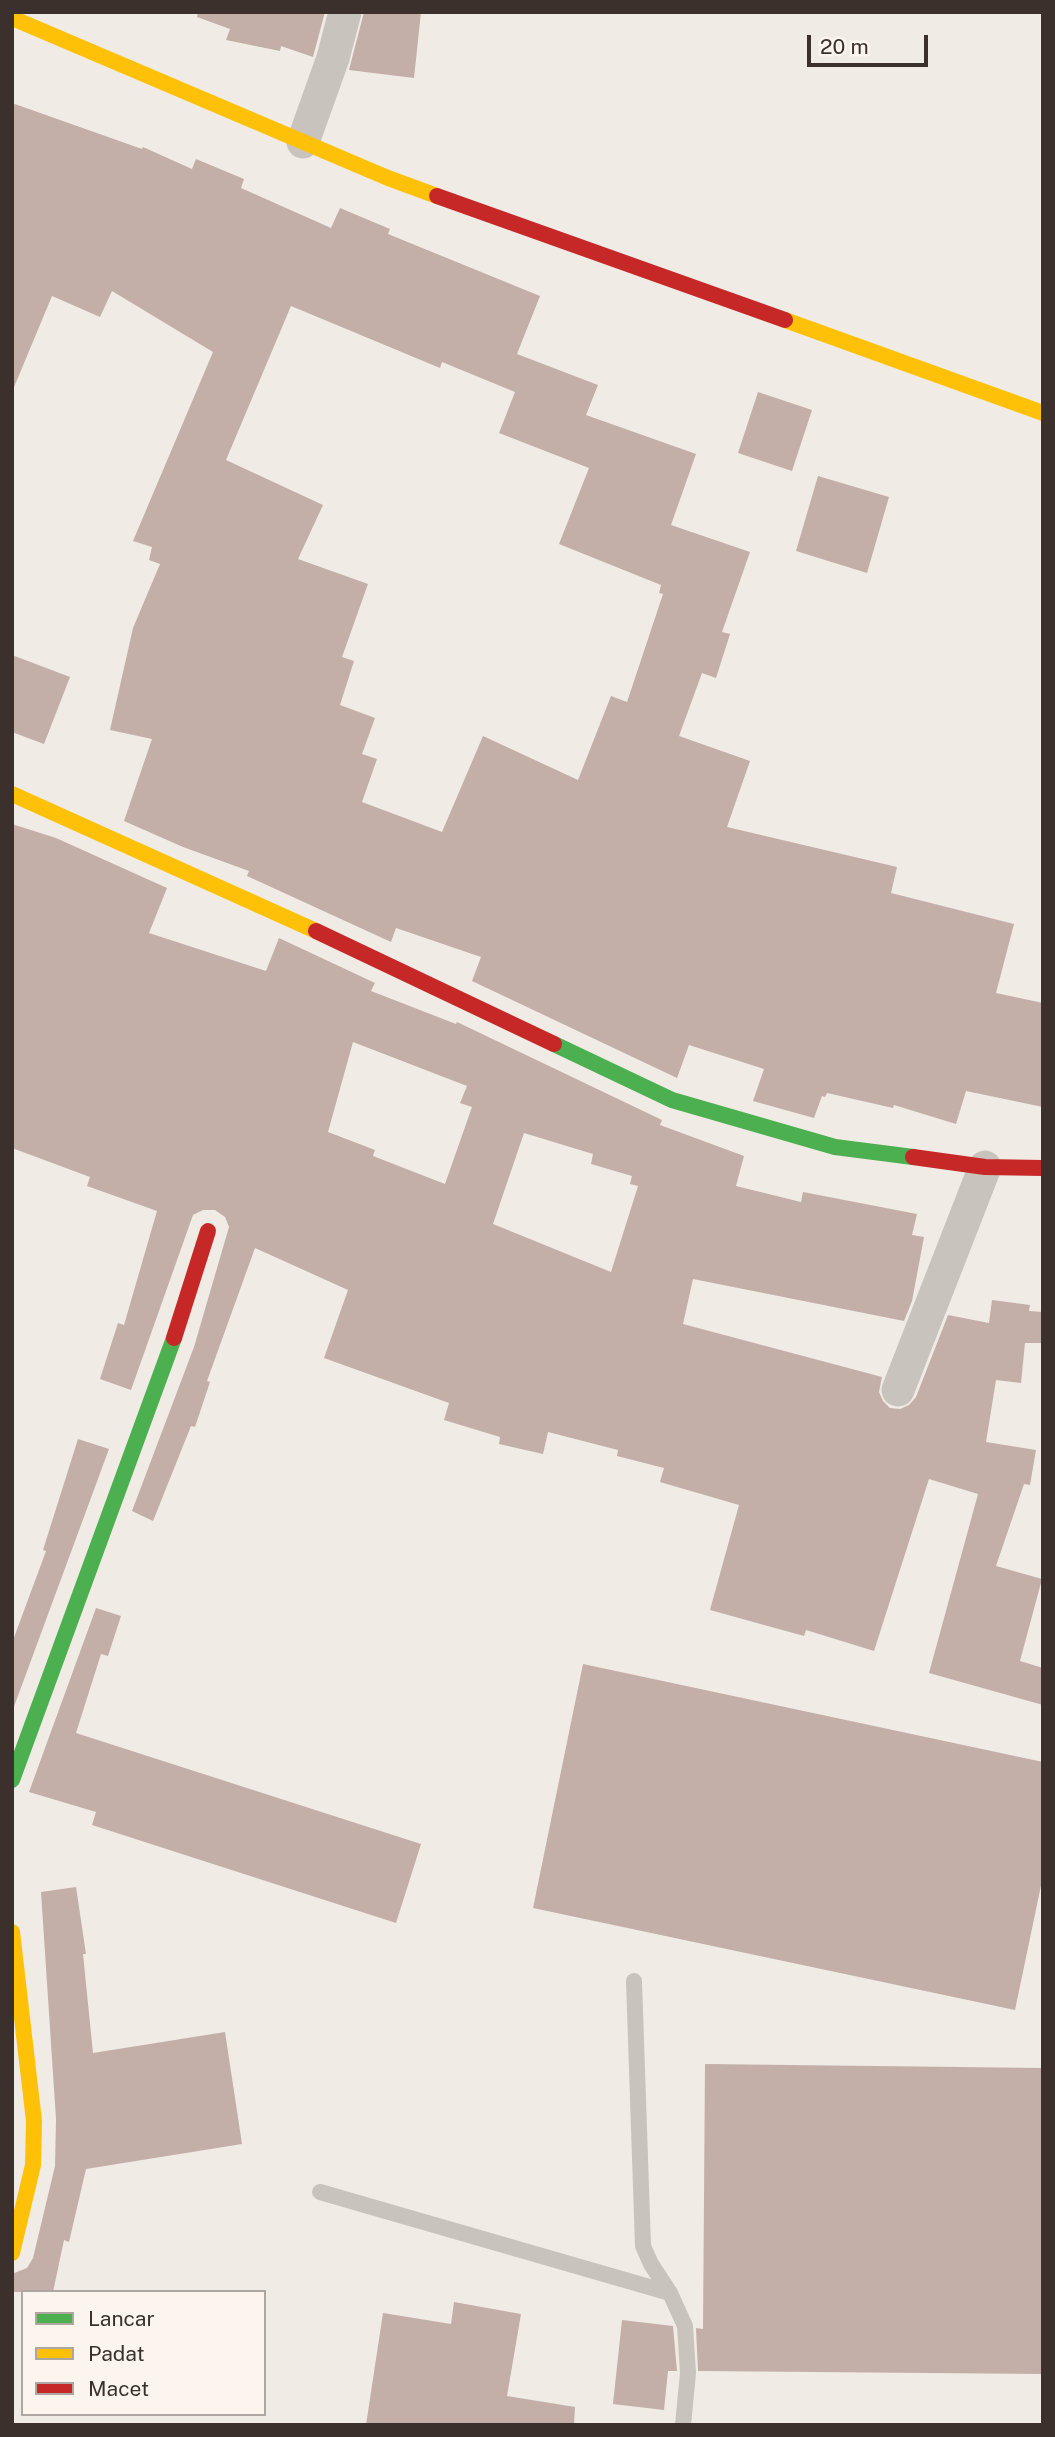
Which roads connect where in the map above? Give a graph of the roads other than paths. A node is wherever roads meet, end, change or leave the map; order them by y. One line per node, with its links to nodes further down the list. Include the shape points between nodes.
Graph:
1 (345, 12): 3 (street)
2 (14, 24): 3 (street)
3 (303, 142): 4 (street, via 536,233)
4 (1043, 413)
5 (12, 794): 6 (street, via 260,905 672,1100 835,1147)
6 (985, 1167): 7 (street); 9 (street)
7 (1043, 1168)
8 (208, 1231): 10 (street, via 173,1340)
9 (898, 1390)
10 (12, 1780)
11 (12, 1931): 14 (street, via 34,2121 33,2165)
12 (634, 1981): 15 (lane, via 643,2246)
13 (320, 2192): 15 (lane)
14 (12, 2253)
15 (670, 2293): 16 (lane, via 685,2326 688,2373)
16 (683, 2425)

